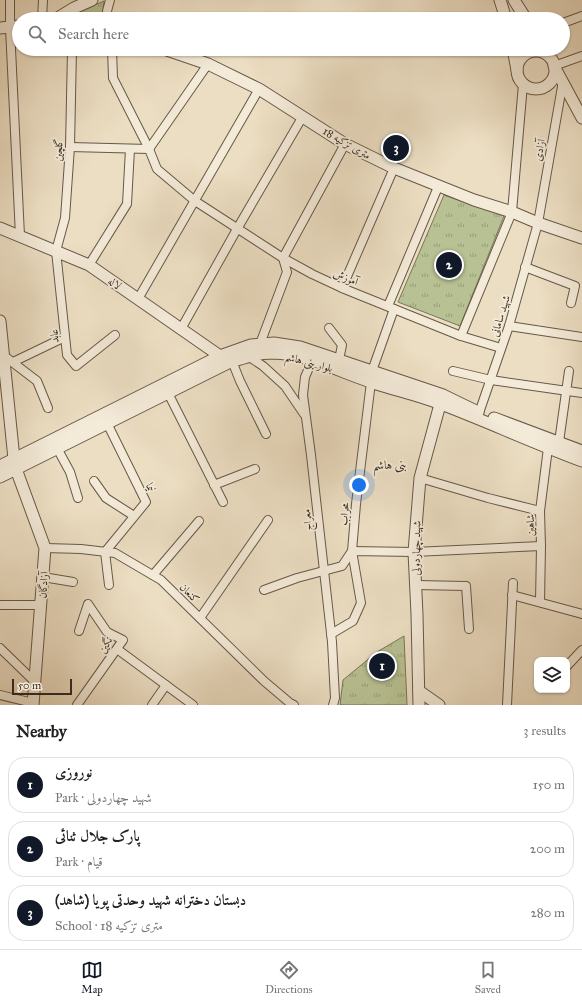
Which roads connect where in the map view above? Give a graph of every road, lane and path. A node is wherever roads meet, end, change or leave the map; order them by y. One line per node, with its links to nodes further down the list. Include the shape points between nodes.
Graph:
1 (10, 0): 15 (street)
2 (42, 0): 8 (street)
3 (92, 0): 7 (street)
4 (110, 0): 10 (street)
5 (500, 0): 11 (street)
6 (514, 0): 12 (street)
7 (74, 4): 9 (street)
8 (42, 12)
9 (64, 12)
10 (107, 12)
11 (504, 12)
12 (522, 12)
13 (582, 16): 14 (street)
14 (570, 20)
15 (10, 28): 42 (street)
16 (72, 56): 32 (street, گلچین)
17 (112, 56): 34 (street, آموزش, via 113,78)
18 (185, 56): 23 (street, 18 متری تزکیه)
19 (514, 56): 25 (street)
20 (525, 56): 25 (street, via 519,62)
21 (548, 56): 24 (street)
22 (582, 56): 24 (street)
23 (208, 64): 28 (street, 18 متری تزکیه); 34 (street)
24 (554, 66): 26 (street); 27 (street, via 553,78 545,86 534,89)
25 (518, 74): 27 (street)
26 (563, 81): 30 (street); 39 (street, آزادی)
27 (523, 84): 38 (street)
28 (259, 89): 29 (street, 18 متری تزکیه); 37 (street)
29 (303, 116): 31 (street, 18 متری تزکیه); 41 (street)
30 (582, 118)
31 (345, 144): 35 (street, 18 متری تزکیه); 45 (street)
32 (70, 147): 33 (street); 44 (street, گلچین, via 65,218)
33 (130, 149): 34 (street); 46 (street, via 127,204)
34 (149, 149): 37 (street, آموزش, via 157,169)
35 (394, 168): 36 (street, 18 متری تزکیه); 48 (street)
36 (438, 187): 38 (street, 18 متری تزکیه); 51 (street)
37 (195, 201): 41 (street, آموزش); 49 (street)
38 (512, 212): 39 (street, 18 متری تزکیه); 57 (street)
39 (538, 223): 43 (street, 18 متری تزکیه); 47 (street, شهید سامانی)
40 (0, 228): 42 (street, لاله)
41 (237, 228): 45 (street, آموزش); 55 (street)
42 (20, 236): 44 (street, لاله)
43 (582, 238)
44 (56, 251): 46 (street, لاله); 58 (street, عابد)
45 (283, 258): 48 (street, آموزش); 60 (street, via 287,272)
46 (89, 264): 49 (street, لاله)
47 (525, 267): 50 (street, via 575,286); 53 (street, شهید سامانی)
48 (342, 288): 51 (street, آموزش)
49 (138, 299): 55 (street, لاله)
50 (571, 303)
51 (391, 308): 57 (street, آموزش); 69 (street)
52 (0, 323): 62 (street, آزادگان)
53 (509, 326): 59 (street); 61 (street, شهید سامانی)
54 (329, 328): 65 (street, via 342,345)
55 (181, 329): 63 (street, لاله)
56 (115, 335): 58 (street, عابد, via 76,366 67,355)
57 (461, 336): 61 (street, آموزش)
58 (65, 337): 68 (street)
59 (582, 337)
60 (260, 344): 63 (street, بلوار بنی هاشم); 65 (street, بلوار بنی هاشم, via 274,343 300,347)
61 (501, 348): 72 (street, شهید سامانی)
62 (3, 355): 68 (street); 88 (street, آزادگان)
63 (220, 356): 88 (street, بلوار بنی هاشم)
64 (248, 356): 66 (street, بلوار بنی هاشم); 67 (street, بلوار بنی هاشم, via 273,353); 80 (street, معراج, via 285,386)
65 (339, 360): 69 (street, بلوار بنی هاشم)
66 (232, 361): 75 (street, بلوار بنی هاشم); 82 (street)
67 (312, 361): 73 (street, بلوار بنی هاشم); 80 (street, via 305,376 303,395)
68 (13, 362): 78 (street, via 36,381)
69 (372, 371): 77 (street, بلوار بنی هاشم)
70 (453, 371): 72 (street)
71 (569, 371): 74 (street)
72 (490, 380): 74 (street); 79 (street, شهید سامانی)
73 (371, 382): 77 (street, بلوار بنی هاشم); 103 (street, محراب)
74 (566, 391): 76 (street); 83 (street)
75 (168, 392): 81 (street, بلوار بنی هاشم); 94 (street)
76 (582, 393)
77 (441, 399): 79 (street, بلوار بنی هاشم); 85 (street, بلوار بنی هاشم); 92 (street, شهید چهاردولی)
78 (48, 408)
79 (480, 413): 83 (street, بلوار بنی هاشم)
80 (306, 416): 106 (street, معراج)
81 (107, 423): 84 (street, بلوار بنی هاشم); 98 (street, نیما, via 146,502)
82 (266, 434)
83 (560, 442): 86 (street, بلوار بنی هاشم)
84 (57, 448): 88 (street, بلوار بنی هاشم); 95 (street, via 70,472)
85 (548, 448): 87 (street, بلوار بنی هاشم); 97 (street, شاهین)
86 (582, 451)
87 (582, 461)
88 (15, 464): 89 (street, بلوار بنی هاشم); 91 (street, بلوار بنی هاشم); 102 (street, آزادگان)
89 (0, 466)
90 (255, 469): 94 (street)
91 (0, 477)
92 (420, 478): 97 (street); 105 (street, شهید چهاردولی)
93 (94, 480): 98 (street, via 106,498)
94 (214, 486): 96 (street)
95 (78, 498)
96 (222, 502)
97 (540, 511): 101 (street, شاهین)
98 (134, 516): 104 (street, نیما)
99 (268, 520): 119 (street)
100 (199, 521): 107 (street)
101 (542, 546): 105 (street); 115 (street, شاهین)
102 (45, 548): 104 (street, کنعان); 108 (street, آزادگان)
103 (352, 551): 105 (street); 106 (street, via 342,566); 122 (street, محراب, via 360,603 353,621)
104 (105, 552): 107 (street, کنعان, via 115,553); 111 (street)
105 (414, 552): 112 (street, شهید چهاردولی)
106 (324, 570): 113 (street); 122 (street, معراج)
107 (153, 575): 119 (street, کنعان)
108 (43, 577): 109 (street); 117 (street, آزادگان)
109 (73, 582)
110 (513, 583): 114 (street)
111 (109, 585)
112 (416, 585): 120 (street, via 466,586); 129 (street, شهید چهاردولی)
113 (264, 590)
114 (512, 595): 115 (street); 139 (street)
115 (540, 602): 118 (street)
116 (0, 605): 117 (street)
117 (41, 605): 127 (street, آزادگان)
118 (582, 614)
119 (200, 618): 135 (street, کنعان, via 264,681)
120 (470, 629)
121 (79, 631): 124 (street, نگین, via 88,604 107,632 123,640)
122 (331, 634): 136 (street, معراج, via 335,698)
123 (0, 648): 127 (street)
124 (117, 649): 128 (street); 132 (street, نگین)
125 (582, 650): 126 (street)
126 (570, 663)
127 (35, 682): 131 (street, آزادگان)
128 (166, 685): 133 (street); 134 (street)
129 (419, 691): 137 (street, شهید چهاردولی); 138 (street)
130 (0, 695): 131 (street)
131 (33, 704)
132 (77, 705)
133 (152, 705)
134 (193, 705)
135 (294, 705)
136 (333, 705)
137 (419, 705)
138 (440, 705)
139 (507, 705)

